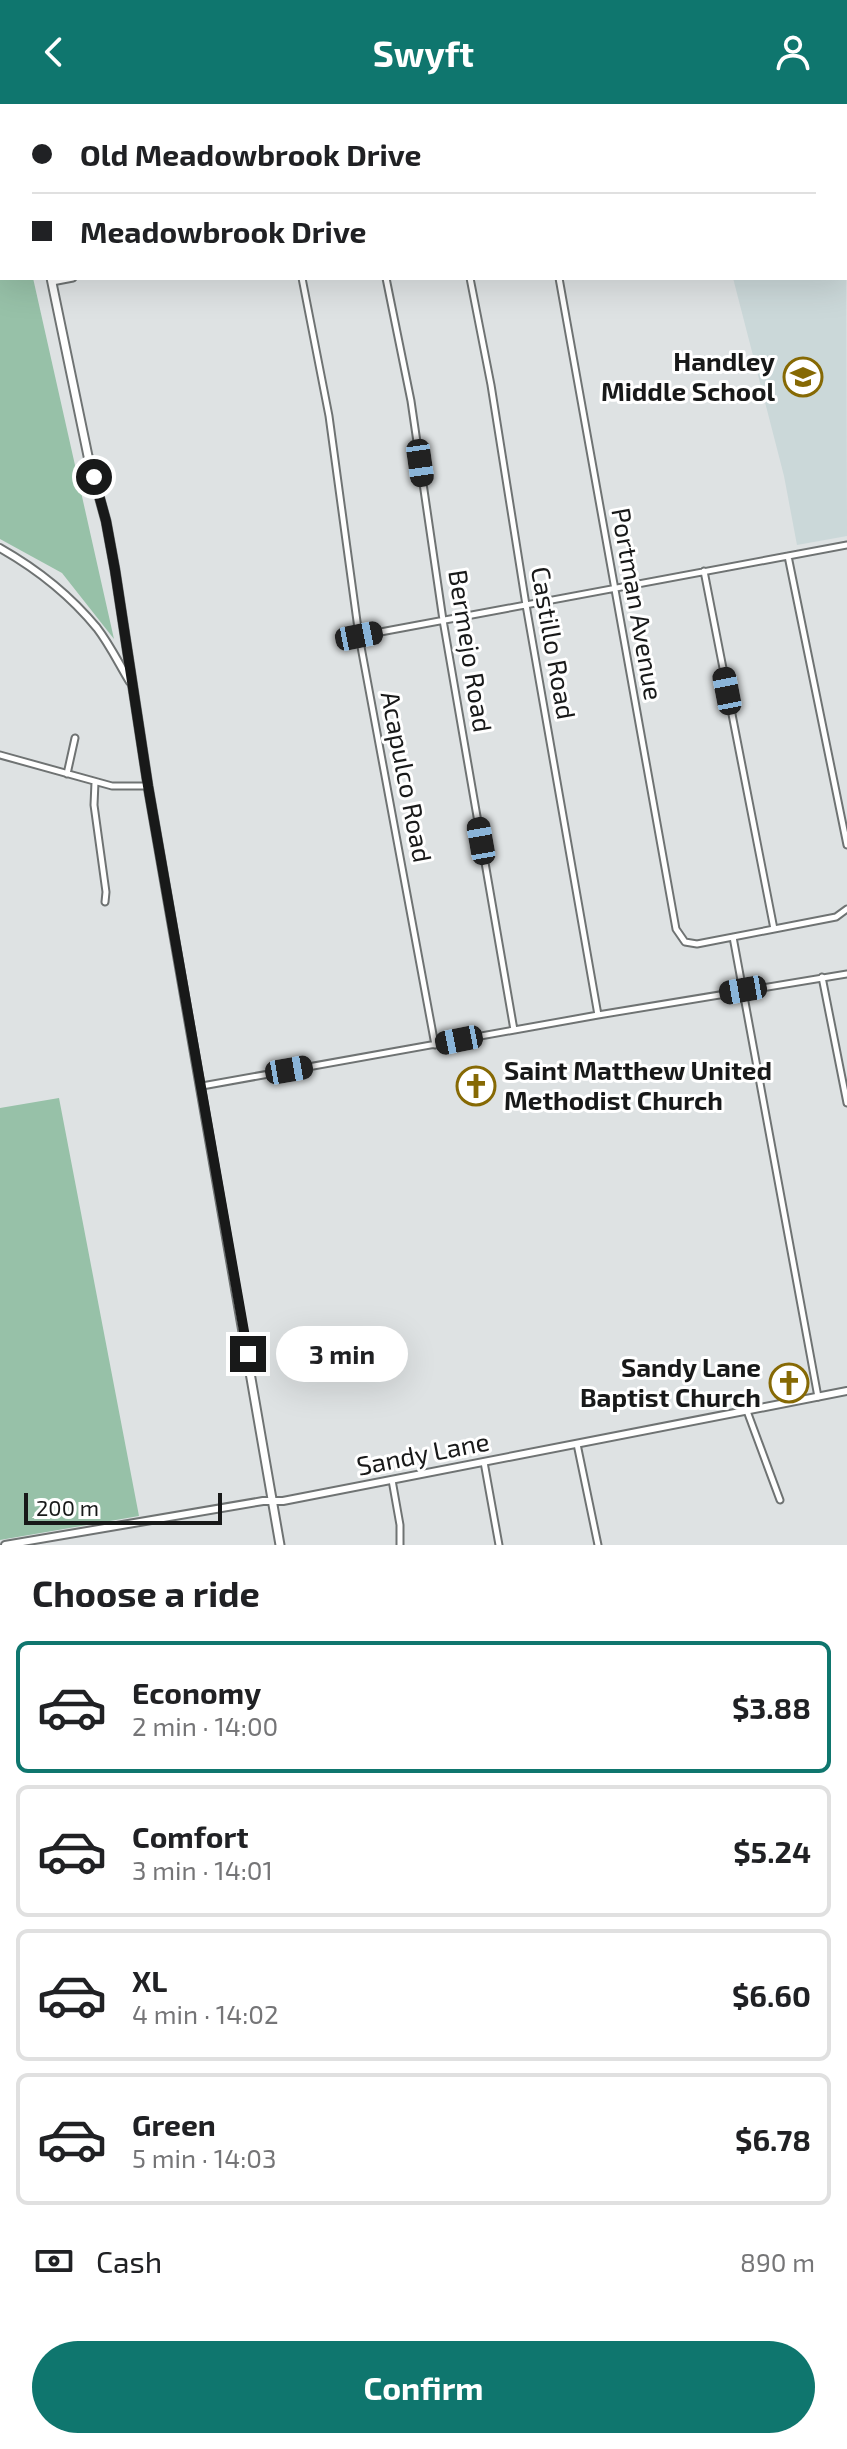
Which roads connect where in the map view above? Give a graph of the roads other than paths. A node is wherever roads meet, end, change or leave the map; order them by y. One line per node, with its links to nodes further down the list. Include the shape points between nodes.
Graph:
1 (52, 280): 14 (main road, via 106,521)
2 (302, 280): 13 (street, Acapulco Road, via 329,416)
3 (386, 280): 12 (street, Bermejo Road, via 411,401)
4 (470, 280): 11 (street, Castillo Road)
5 (559, 280): 10 (street, Portman Avenue)
6 (847, 545): 8 (street)
7 (0, 548): 14 (street, via 49,580 81,610)
8 (788, 556): 9 (street); 20 (street)
9 (704, 571): 10 (street); 23 (street)
10 (614, 588): 11 (street); 24 (street, Portman Avenue, via 674,920 690,944)
11 (526, 605): 12 (street); 28 (street, Castillo Road)
12 (443, 620): 13 (street); 29 (street, Bermejo Road)
13 (359, 636): 30 (street, Acapulco Road)
14 (132, 685): 19 (main road)
15 (75, 738): 17 (street)
16 (0, 755): 17 (street)
17 (67, 774): 18 (street)
18 (95, 782): 19 (street); 21 (street)
19 (148, 786): 31 (main road)
20 (847, 845)
21 (105, 902)
22 (847, 909): 23 (street, via 836,917)
23 (774, 929): 24 (street)
24 (733, 937): 27 (street)
25 (847, 974): 26 (street)
26 (822, 977): 27 (street); 32 (street)
27 (743, 990): 28 (street); 34 (street)
28 (598, 1015): 29 (street)
29 (514, 1030): 30 (street)
30 (435, 1045): 31 (street)
31 (202, 1086): 40 (main road)
32 (847, 1103)
33 (847, 1391): 34 (street, Sandy Lane)
34 (818, 1397): 35 (street, Sandy Lane)
35 (747, 1411): 36 (street, Sandy Lane); 39 (street)
36 (577, 1444): 37 (street, Sandy Lane); 47 (street)
37 (484, 1462): 38 (street, Sandy Lane); 46 (street)
38 (392, 1480): 40 (street, Sandy Lane); 45 (street)
39 (780, 1500)
40 (273, 1502): 41 (street, Sandy Lane); 44 (main road)
41 (68, 1534): 42 (street, Sandy Lane); 43 (street)
42 (5, 1545)
43 (70, 1545)
44 (280, 1545)
45 (400, 1545)
46 (499, 1545)
47 (598, 1545)

